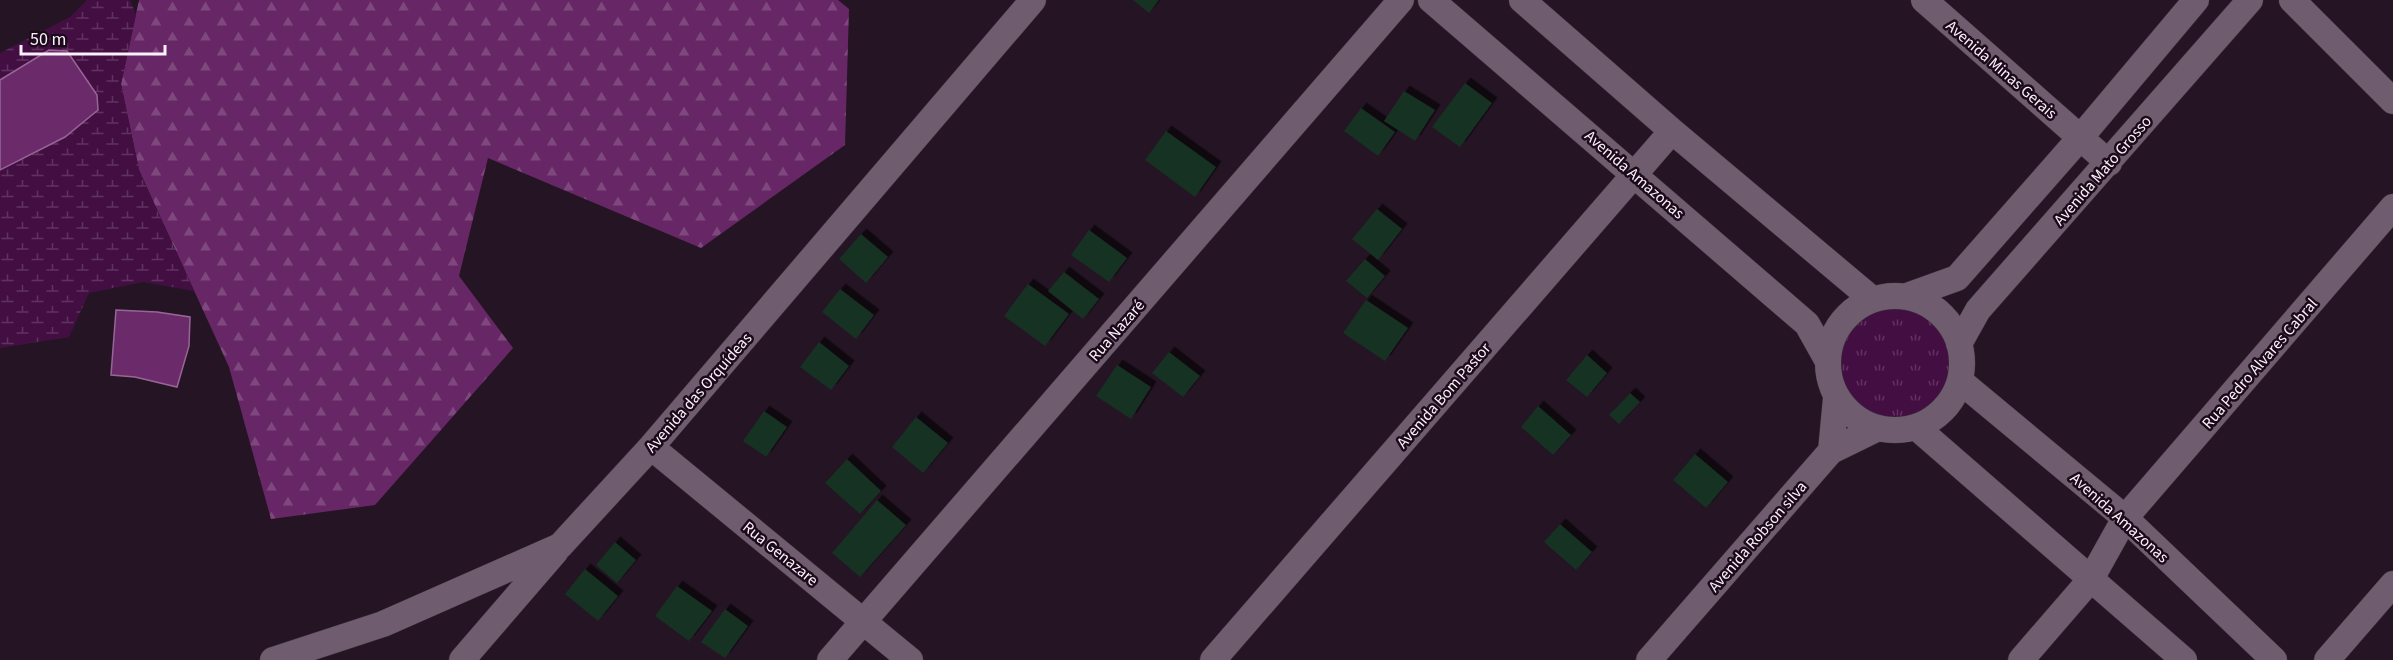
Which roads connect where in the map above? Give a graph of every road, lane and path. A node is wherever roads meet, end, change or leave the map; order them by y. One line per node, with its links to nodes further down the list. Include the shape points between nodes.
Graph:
1 (1033, 0): 23 (street, Avenida das Orquídeas)
2 (1401, 0): 29 (street, Rua Nazaré)
3 (1431, 0): 13 (street, Avenida Amazonas)
4 (1522, 0): 10 (street)
5 (1924, 0): 11 (street, Avenida Minas Gerais)
6 (2196, 0): 11 (street)
7 (2250, 0): 12 (street, Avenida Mato Grosso)
8 (2292, 0): 9 (street)
9 (2393, 101)
10 (1672, 131): 13 (street, Avenida Bom Pastor); 16 (street)
11 (2080, 138): 12 (street, Avenida Minas Gerais); 15 (street, via 1957,278)
12 (2109, 163): 17 (street, Avenida Mato Grosso, via 1978,310)
13 (1635, 174): 18 (street, Avenida Amazonas, via 1807,324); 34 (street, Avenida Bom Pastor)
14 (2393, 207): 25 (street, Rua Pedro Alvares Cabral)
15 (1908, 296): 16 (street); 17 (street, via 1940,312)
16 (1872, 299): 18 (street, via 1840,321)
17 (1959, 344): 19 (street)
18 (1826, 358): 20 (street, via 1828,379)
19 (1960, 381): 22 (street, via 1951,401); 25 (street, Avenida Amazonas)
20 (1836, 398): 21 (street, via 1849,414); 24 (street)
21 (1878, 428): 22 (street); 24 (street, Avenida Robson silva)
22 (1916, 428): 27 (street)
23 (651, 447): 26 (street, Avenida das Orquídeas); 29 (street, Rua Genazare)
24 (1832, 451): 35 (street, Avenida Robson silva)
25 (2125, 518): 27 (street, Rua Pedro Alvares Cabral); 38 (street, Avenida Amazonas)
26 (560, 546): 30 (street, Avenida das Orquídeas, via 383,624); 31 (street)
27 (2091, 579): 36 (street, Rua Pedro Alvares Cabral); 37 (street)
28 (2393, 584): 39 (street)
29 (864, 620): 32 (street, Rua Nazaré); 33 (street, Rua Genazare)
30 (273, 660)
31 (462, 660)
32 (830, 660)
33 (910, 660)
34 (1213, 660)
35 (1649, 660)
36 (2021, 660)
37 (2184, 660)
38 (2274, 660)
39 (2327, 660)

